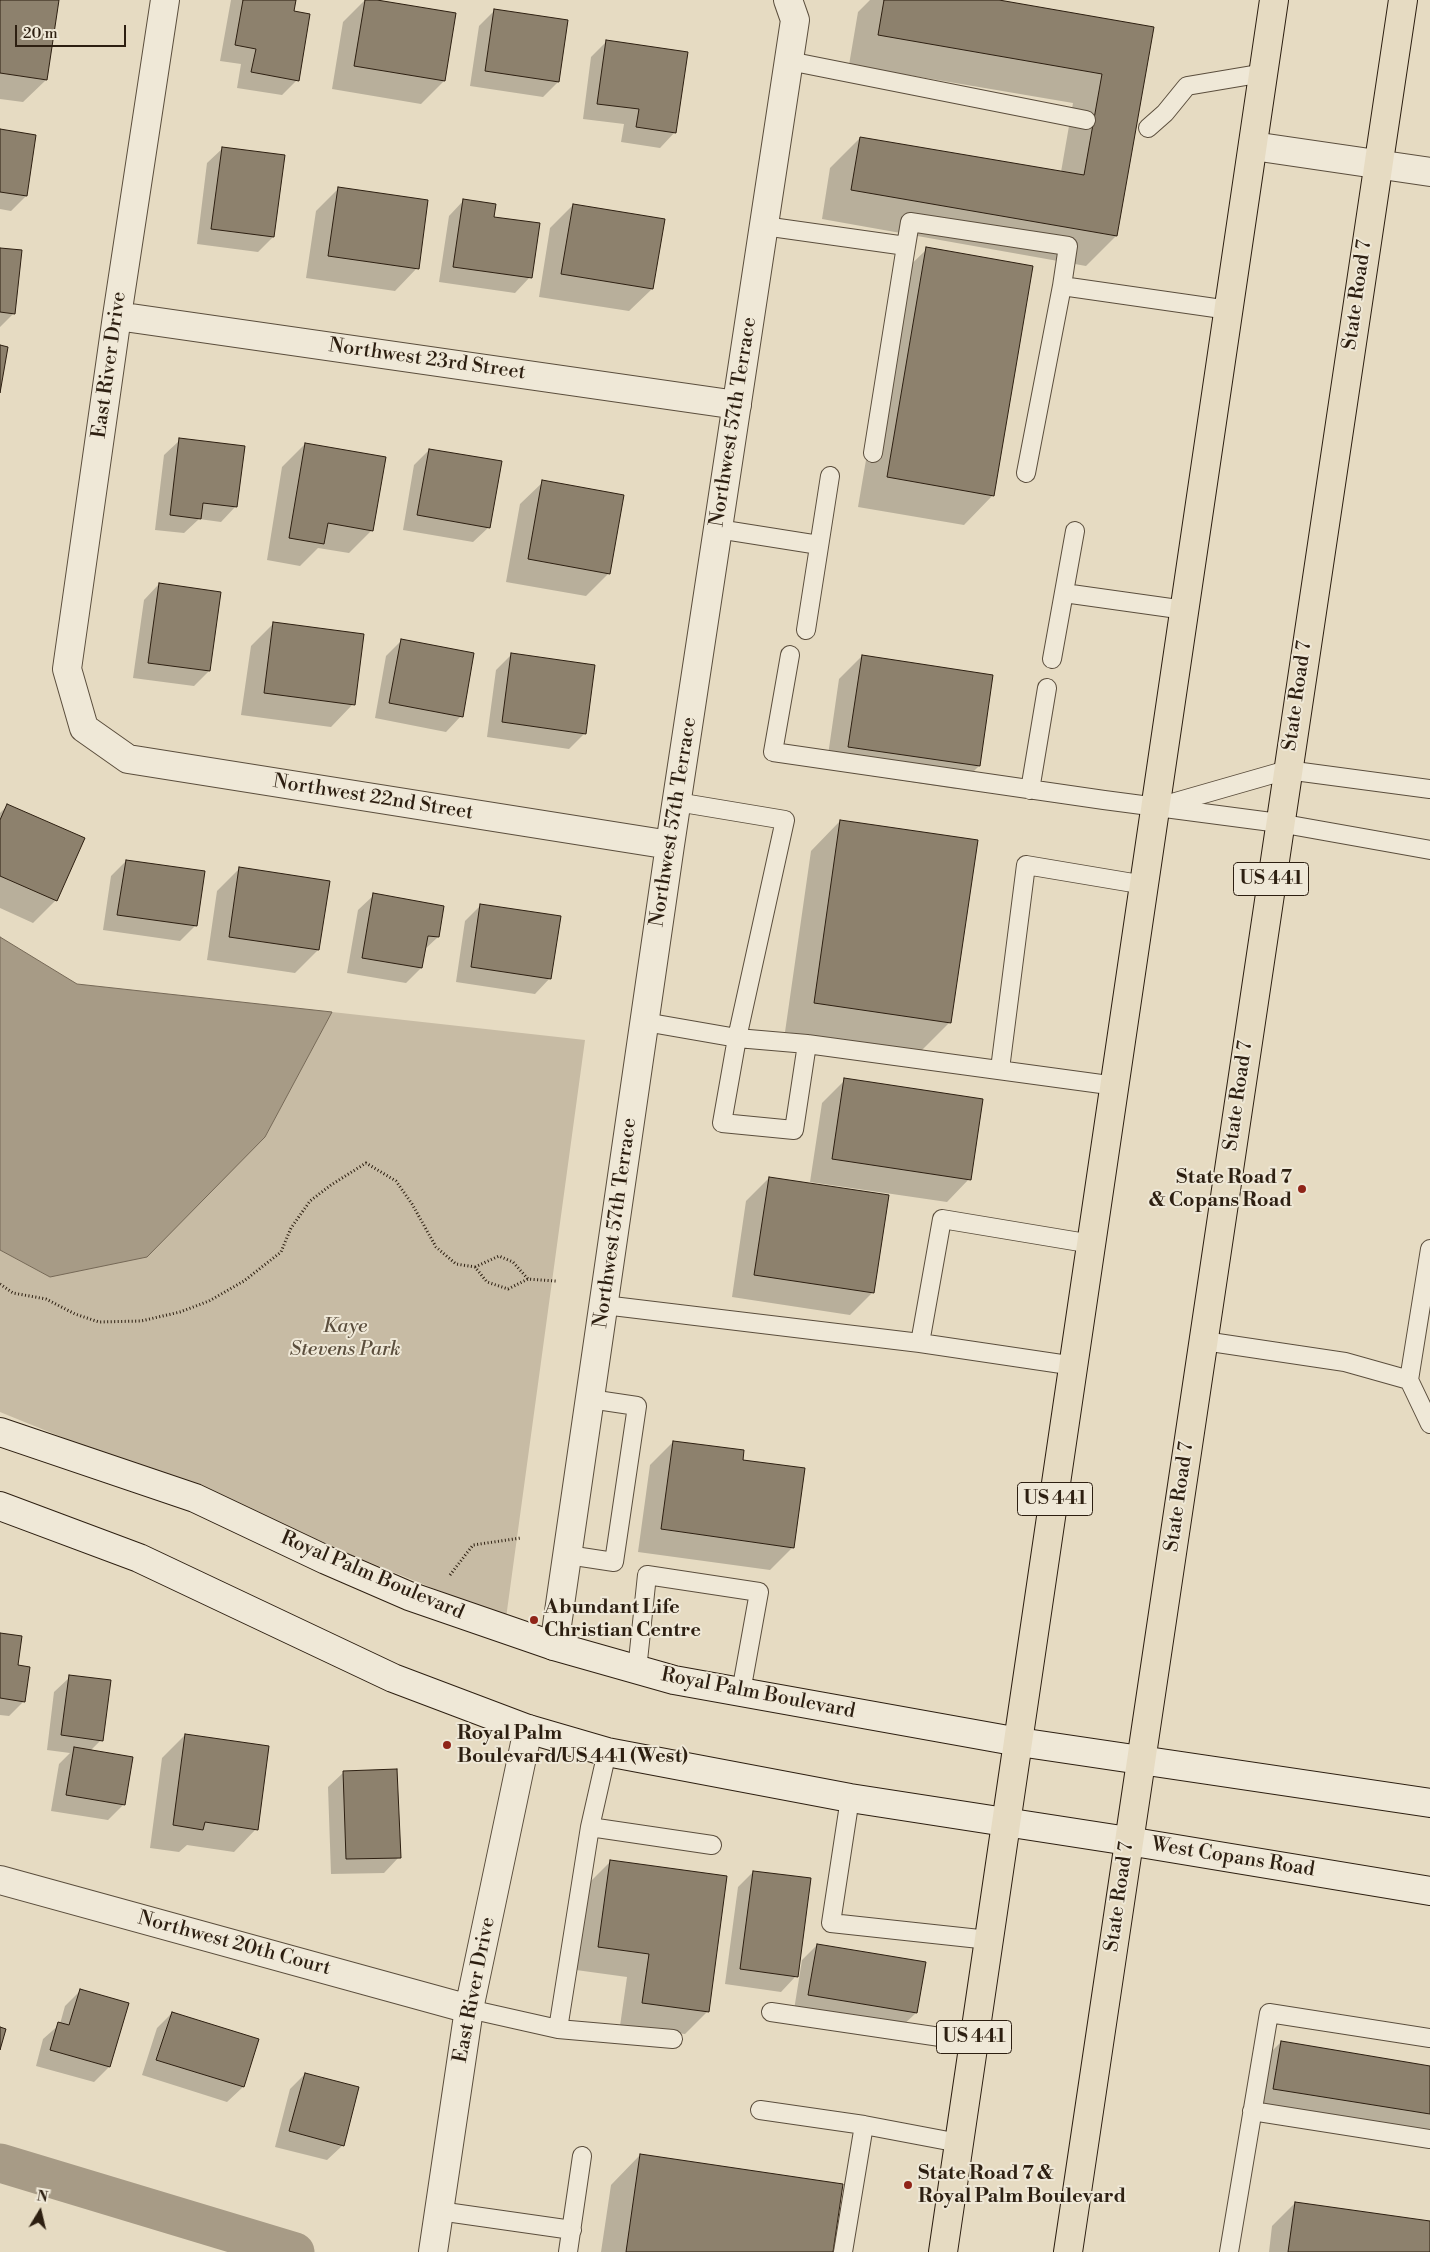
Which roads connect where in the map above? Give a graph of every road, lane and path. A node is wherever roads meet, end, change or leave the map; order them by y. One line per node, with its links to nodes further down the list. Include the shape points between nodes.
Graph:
1 (164, 0): 16 (street, East River Drive)
2 (788, 0): 5 (street, Northwest 57th Terrace, via 795,20)
3 (1274, 0): 6 (main road, US 441)
4 (1403, 0): 10 (main road, State Road 7 / US 441)
5 (789, 61): 7 (lane); 12 (street, Northwest 57th Terrace)
6 (1264, 73): 8 (lane, via 1187,86); 9 (main road, US 441)
7 (1086, 120)
8 (1148, 128)
9 (1253, 146): 10 (street); 15 (main road, US 441)
10 (1378, 164): 11 (street); 31 (main road, State Road 7 / US 441)
11 (1430, 172)
12 (764, 226): 13 (lane); 17 (street, Northwest 57th Terrace)
13 (906, 246): 14 (lane, via 910,222 1068,246); 18 (lane)
14 (1062, 286): 15 (lane); 19 (lane)
15 (1229, 310): 25 (main road, US 441)
16 (116, 316): 17 (street, Northwest 23rd Street); 30 (street, East River Drive, via 67,669)
17 (737, 405): 21 (street, Northwest 57th Terrace)
18 (873, 453)
19 (1026, 473)
20 (830, 476): 23 (lane)
21 (718, 529): 23 (lane); 34 (street, Northwest 57th Terrace)
22 (1075, 531): 24 (lane)
23 (819, 545): 26 (lane)
24 (1064, 593): 25 (lane); 28 (lane)
25 (1185, 610): 35 (main road, US 441)
26 (806, 630)
27 (790, 655): 33 (lane, via 773,752)
28 (1052, 659)
29 (1047, 688): 33 (lane)
30 (84, 728): 37 (street, Northwest 22nd Street, via 128,760)
31 (1287, 770): 32 (lane); 35 (lane); 36 (main road, State Road 7 / US 441)
32 (1430, 789)
33 (1030, 790): 35 (lane)
34 (677, 802): 37 (street, Northwest 57th Terrace); 41 (lane, via 785,820)
35 (1157, 808): 36 (lane); 39 (main road, US 441)
36 (1280, 823): 38 (lane); 53 (main road, State Road 7 / US 441)
37 (670, 845): 40 (street, Northwest 57th Terrace)
38 (1430, 850)
39 (1145, 885): 43 (lane, via 1026,865); 44 (main road, US 441)
40 (644, 1022): 41 (lane); 51 (street, Northwest 57th Terrace)
41 (737, 1038): 42 (lane); 42 (lane, via 722,1123 794,1130)
42 (807, 1044): 43 (lane)
43 (1000, 1069): 44 (lane)
44 (1116, 1086): 45 (main road, US 441)
45 (1092, 1244): 54 (lane, via 942,1219); 55 (main road, US 441)
46 (1430, 1249): 52 (lane)
47 (474, 1267): 48 (path, via 487,1282 508,1289); 48 (path, via 499,1256 512,1262); 50 (path, via 456,1264 436,1247 396,1181 366,1163 310,1201 291,1228 281,1252 237,1285 180,1312 141,1321 99,1322 46,1299 13,1293)
48 (528, 1279): 49 (path)
49 (556, 1281)
50 (0, 1284)
51 (604, 1305): 54 (lane); 57 (street, Northwest 57th Terrace)
52 (1423, 1338): 56 (lane)
53 (1204, 1341): 56 (lane, via 1345,1362); 70 (main road, State Road 7 / US 441)
54 (920, 1344): 55 (lane)
55 (1075, 1366): 68 (main road, US 441)
56 (1409, 1380): 58 (lane)
57 (590, 1399): 62 (street, Northwest 57th Terrace); 62 (lane, via 637,1406 614,1562)
58 (1430, 1424)
59 (0, 1432): 64 (street, Royal Palm Boulevard, via 195,1498 409,1596)
60 (0, 1506): 67 (street, via 139,1558 393,1678)
61 (521, 1538): 63 (path, via 473,1545)
62 (568, 1555): 64 (street, Northwest 57th Terrace)
63 (446, 1582)
64 (554, 1646): 65 (street, Royal Palm Boulevard)
65 (637, 1670): 66 (street, Royal Palm Boulevard); 66 (lane, via 647,1574 759,1592)
66 (741, 1692): 68 (street, Royal Palm Boulevard)
67 (528, 1729): 69 (street); 80 (street, East River Drive)
68 (1019, 1742): 70 (street); 73 (main road, US 441)
69 (607, 1752): 71 (street); 74 (lane)
70 (1141, 1759): 72 (street); 75 (main road, State Road 7 / US 441)
71 (850, 1798): 73 (street); 79 (lane, via 831,1924)
72 (1430, 1803)
73 (1006, 1822): 75 (street, West Copans Road); 79 (main road, US 441)
74 (590, 1827): 76 (lane); 82 (lane)
75 (1128, 1841): 78 (street, West Copans Road); 98 (main road, State Road 7 / US 441)
76 (712, 1845)
77 (0, 1880): 80 (street, Northwest 20th Court)
78 (1430, 1891)
79 (989, 1940): 85 (main road, US 441)
80 (469, 2008): 82 (lane); 92 (street, East River Drive)
81 (771, 2012): 85 (lane)
82 (558, 2029): 84 (lane)
83 (1430, 2038): 87 (lane, via 1269,2013)
84 (673, 2039)
85 (974, 2042): 90 (main road, US 441)
86 (760, 2110): 88 (lane)
87 (1252, 2111): 89 (lane); 99 (lane)
88 (864, 2126): 90 (lane); 96 (lane)
89 (1430, 2138)
90 (959, 2143): 97 (main road, US 441)
91 (582, 2156): 93 (lane)
92 (439, 2211): 93 (lane); 94 (street, East River Drive)
93 (572, 2230): 95 (lane)
94 (433, 2252)
95 (568, 2252)
96 (843, 2252)
97 (943, 2252)
98 (1068, 2252)
99 (1229, 2252)

